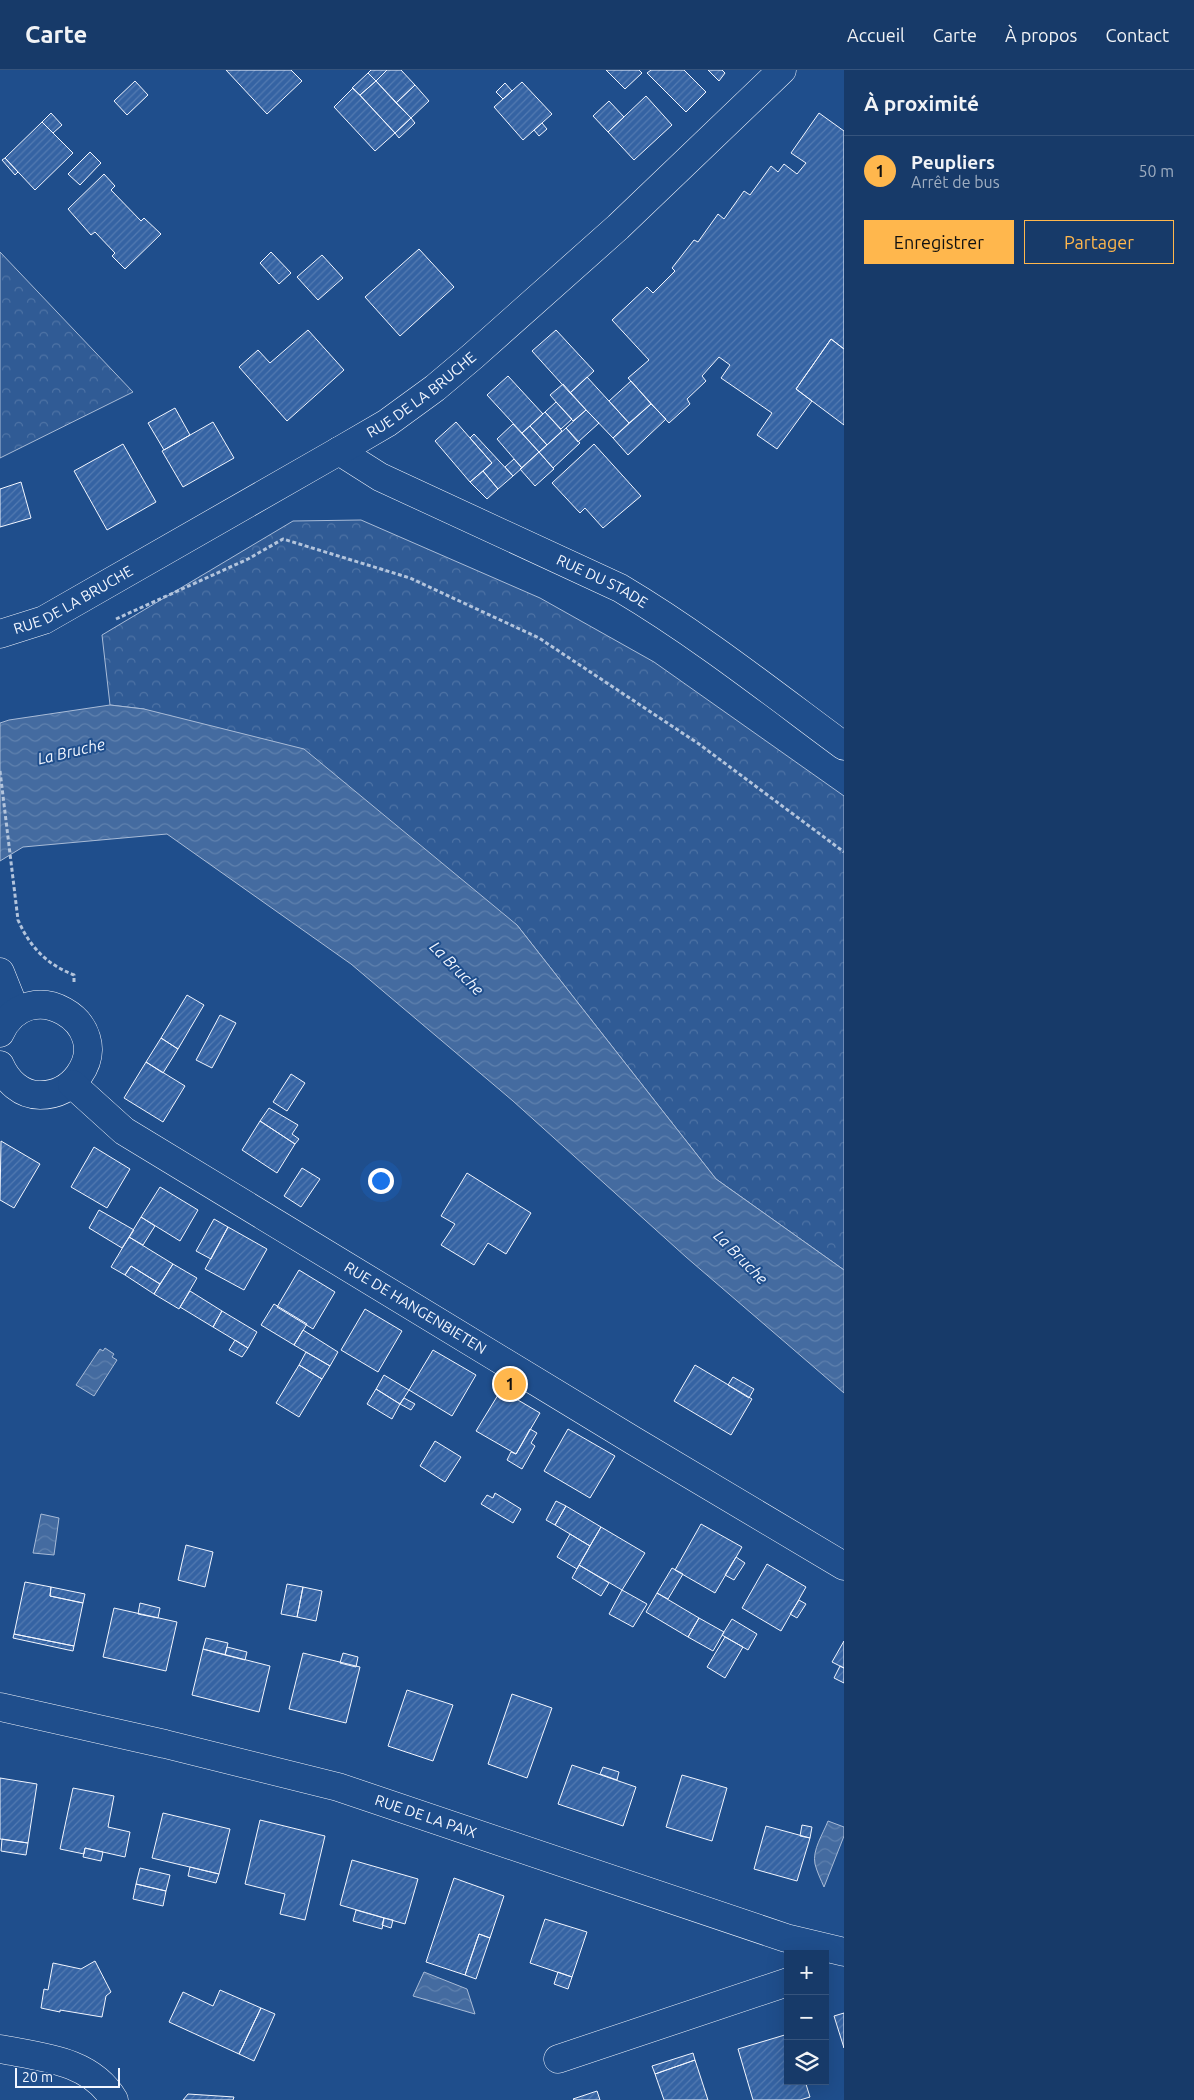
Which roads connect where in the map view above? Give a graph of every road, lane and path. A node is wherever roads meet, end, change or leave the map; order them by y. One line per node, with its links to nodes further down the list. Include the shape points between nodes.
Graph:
1 (782, 70): 2 (street, RUE DE LA BRUCHE, via 618,227 473,356 387,423)
2 (339, 451): 4 (street, RUE DE LA BRUCHE, via 44,620); 5 (street, RUE DU STADE, via 380,476 620,588 656,609)
3 (110, 622): 7 (path, via 248,559 282,538 410,578 539,638 699,744)
4 (0, 634)
5 (844, 746)
6 (0, 771): 10 (path, via 18,920 36,952 60,970 74,975)
7 (844, 852)
8 (0, 972): 9 (street)
9 (16, 1012): 10 (street, via 34,1004 54,1006); 11 (street, via 4,1023)
10 (71, 1015): 13 (street, via 84,1030 88,1049 84,1068)
11 (0, 1033)
12 (2, 1075): 13 (street, via 20,1090 38,1095 56,1093)
13 (72, 1084): 14 (street, RUE DE HANGENBIETEN, via 124,1131)
14 (844, 1566)
15 (0, 1707): 16 (street, RUE DE LA PAIX, via 338,1787 777,1935)
16 (844, 1953): 17 (street, RUE DE LA PAIX)
17 (829, 1962)
18 (784, 1983): 20 (street)
19 (0, 2048): 21 (street, via 68,2063 94,2076)
20 (558, 2060)
21 (114, 2100)

